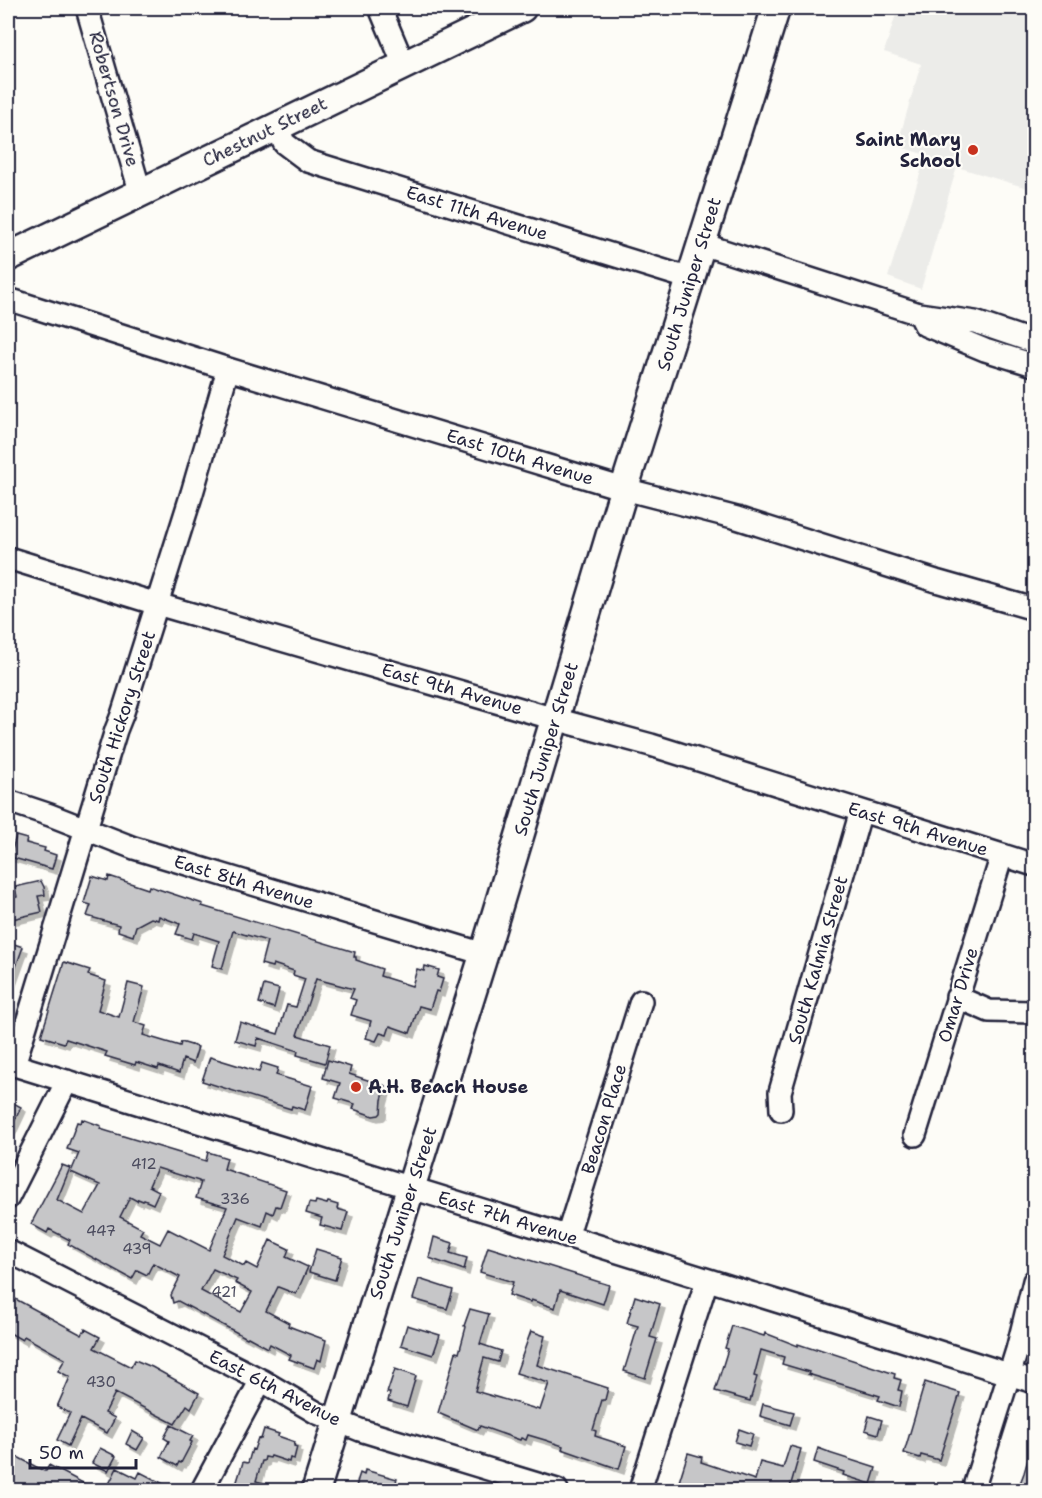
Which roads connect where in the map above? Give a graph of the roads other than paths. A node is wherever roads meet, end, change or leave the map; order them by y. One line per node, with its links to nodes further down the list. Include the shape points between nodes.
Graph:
1 (87, 8): 7 (street, Robertson Drive)
2 (380, 8): 5 (street)
3 (776, 8): 8 (main road, South Juniper Street)
4 (517, 9): 5 (main road, Chestnut Street)
5 (404, 65): 6 (main road, Chestnut Street)
6 (278, 127): 7 (main road, Chestnut Street); 10 (street, East 11th Avenue, via 284,143 308,161)
7 (140, 191): 9 (main road, Chestnut Street)
8 (702, 244): 10 (main road, South Juniper Street); 12 (street)
9 (8, 257)
10 (691, 279): 16 (main road, South Juniper Street)
11 (8, 299): 15 (street, East 10th Avenue)
12 (919, 314): 13 (street, via 975,322); 14 (street, via 925,325)
13 (1035, 342)
14 (1035, 365)
15 (228, 369): 16 (street, East 10th Avenue); 18 (street, South Hickory Street)
16 (624, 489): 19 (street, East 10th Avenue, via 737,518); 20 (main road, South Juniper Street)
17 (8, 558): 18 (street, East 9th Avenue)
18 (158, 604): 20 (street, East 9th Avenue); 23 (street, South Hickory Street)
19 (1035, 609)
20 (555, 719): 22 (street, East 9th Avenue); 26 (main road, South Juniper Street)
21 (8, 801): 23 (street, East 8th Avenue)
22 (861, 811): 24 (street, East 9th Avenue); 32 (street, South Kalmia Street, via 780,1092)
23 (87, 829): 26 (street, East 8th Avenue, via 134,848); 30 (street, South Hickory Street)
24 (1002, 855): 25 (street, East 9th Avenue); 27 (street, Omar Drive)
25 (1035, 865)
26 (484, 954): 34 (main road, South Juniper Street)
27 (957, 997): 29 (street, via 989,1011); 33 (street, Omar Drive)
28 (641, 1001): 36 (street, Beacon Place)
29 (1035, 1012)
30 (11, 1064): 31 (street, East 7th Avenue)
31 (67, 1081): 34 (street, East 7th Avenue); 35 (street)
32 (782, 1110)
33 (915, 1135)
34 (411, 1188): 36 (street, East 7th Avenue); 43 (main road, South Juniper Street)
35 (8, 1198)
36 (567, 1237): 38 (street, East 7th Avenue)
37 (8, 1251): 41 (street, East 6th Avenue)
38 (707, 1280): 40 (street, East 7th Avenue); 47 (street)
39 (1035, 1281): 40 (street)
40 (1009, 1374): 42 (street, East 7th Avenue); 48 (street)
41 (261, 1380): 43 (street, East 6th Avenue); 44 (street)
42 (1035, 1382)
43 (338, 1421): 45 (main road, South Juniper Street); 46 (street, East 6th Avenue)
44 (202, 1491)
45 (316, 1491)
46 (557, 1491)
47 (640, 1491)
48 (973, 1491)

